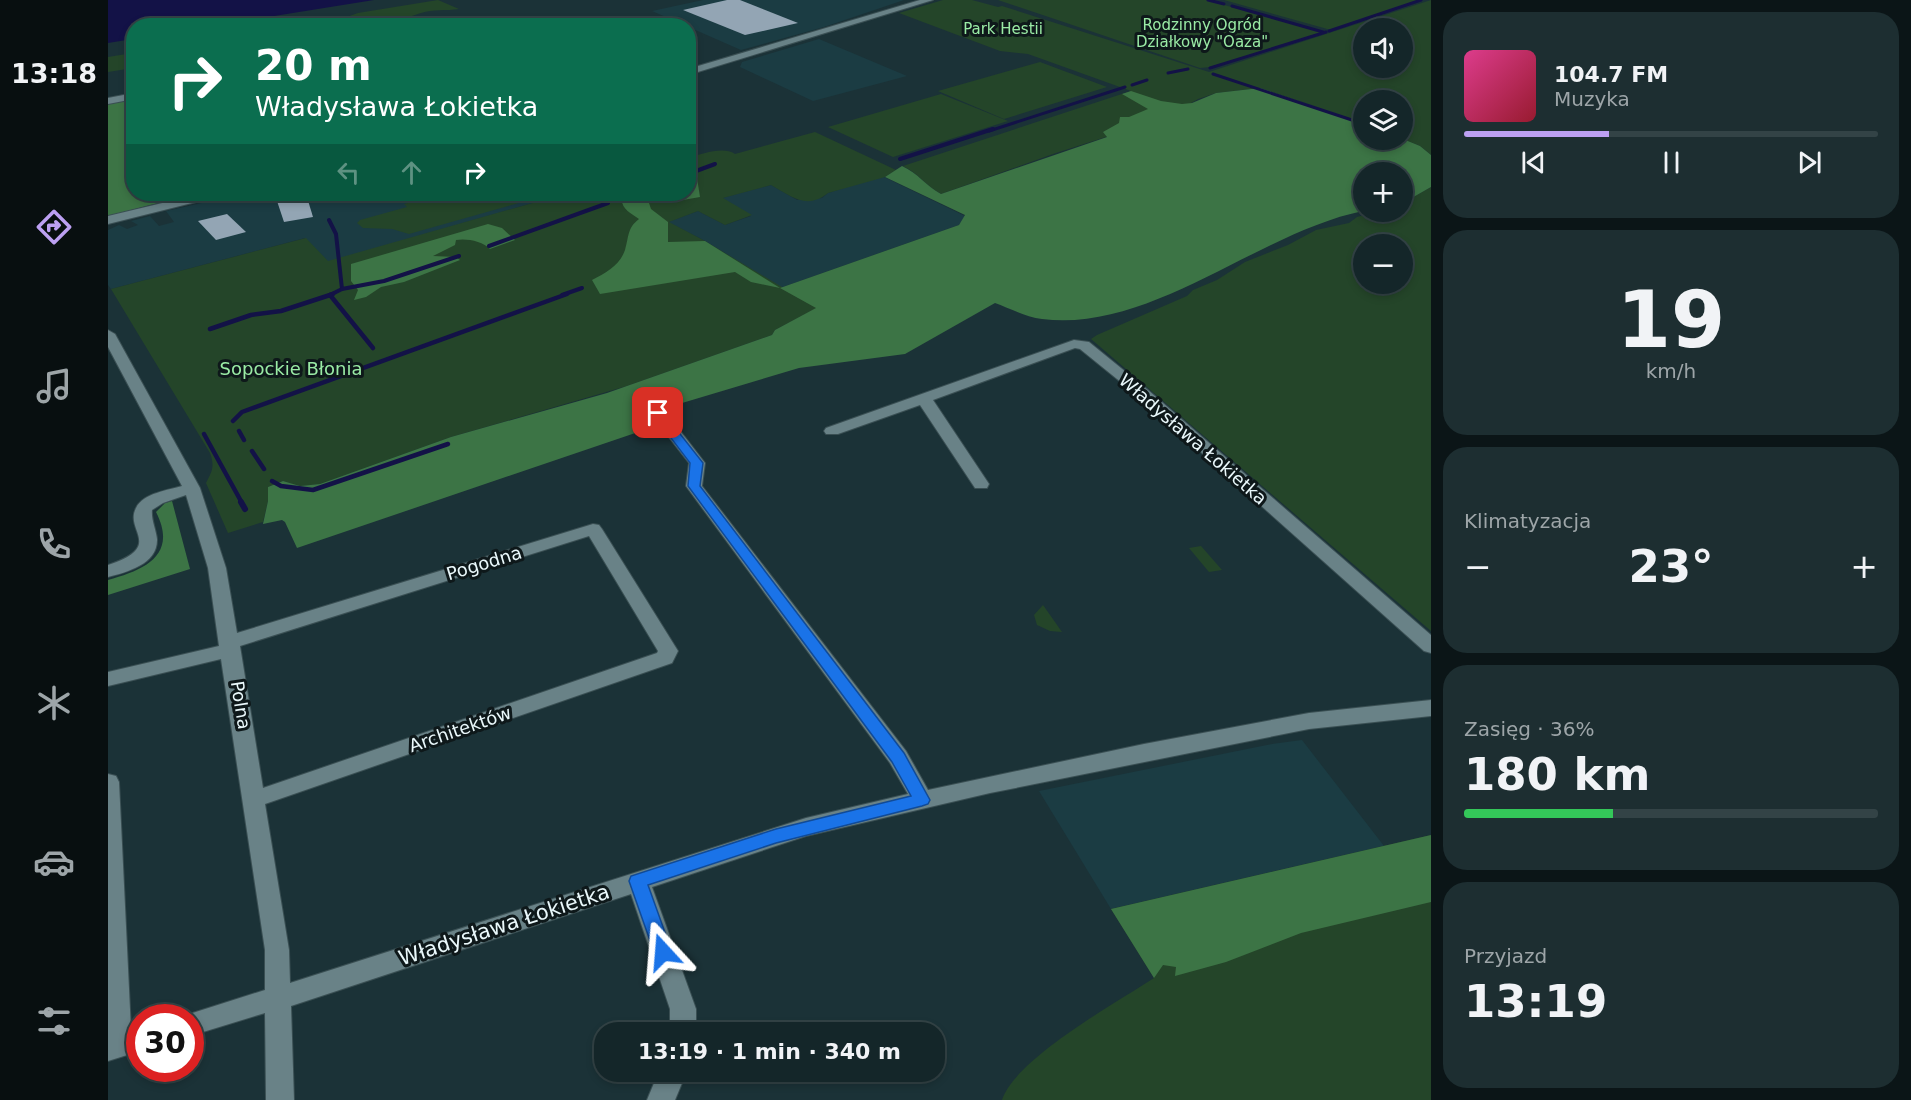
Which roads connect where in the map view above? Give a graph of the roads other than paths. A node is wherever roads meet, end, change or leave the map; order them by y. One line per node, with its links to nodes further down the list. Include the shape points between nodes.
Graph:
1 (929, 0): 2 (street)
2 (696, 70)
3 (126, 98): 4 (street)
4 (108, 101)
5 (184, 201): 6 (street)
6 (108, 222)
7 (108, 334): 12 (street, Polna)
8 (922, 399): 10 (street, Władysława Łokietka); 11 (street, via 930,405); 15 (street, Władysława Łokietka, via 1074,344 1084,345)
9 (658, 413): 21 (street, via 696,463 694,486 898,757)
10 (832, 431)
11 (981, 484)
12 (192, 488): 13 (street, via 157,499 144,508 148,548 127,566); 14 (street, Polna, via 218,568)
13 (108, 571)
14 (231, 646): 16 (street, Pogodna, via 594,529 668,651); 17 (street); 20 (street, Polna)
15 (1431, 646)
16 (665, 658): 20 (street, Architektów)
17 (108, 680)
18 (1431, 708): 21 (street, Władysława Łokietka, via 1310,721)
19 (108, 782): 26 (street)
20 (255, 800): 23 (street, Polna, via 278,950)
21 (922, 800): 22 (street, Władysława Łokietka, via 786,833)
22 (638, 881): 23 (street, Władysława Łokietka); 25 (street, via 683,1009)
23 (279, 998): 24 (street, Władysława Łokietka); 28 (street, Polna)
24 (204, 1020)
25 (683, 1022)
26 (122, 1045)
27 (668, 1082): 29 (street)
28 (280, 1100)
29 (661, 1100)

